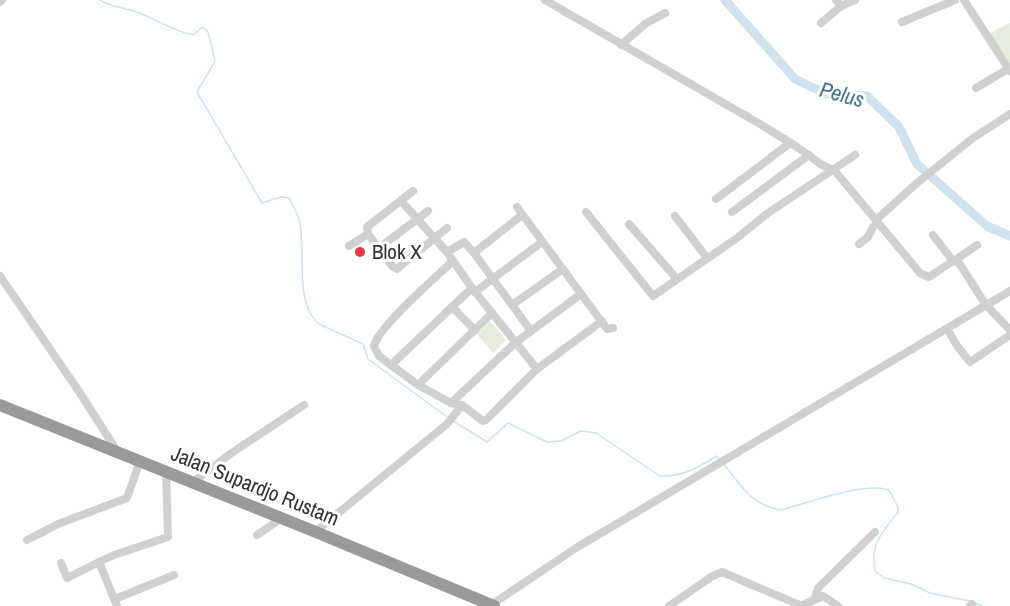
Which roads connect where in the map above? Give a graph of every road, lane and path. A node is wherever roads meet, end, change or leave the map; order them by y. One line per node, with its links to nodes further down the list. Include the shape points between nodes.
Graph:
1 (545, 0): 9 (street)
2 (855, 0): 5 (street)
3 (955, 0): 7 (street)
4 (964, 0): 10 (street)
5 (838, 3): 8 (street)
6 (665, 13): 9 (street)
7 (903, 22)
8 (821, 23)
9 (621, 45): 13 (street)
10 (1009, 70): 11 (street)
11 (976, 88)
12 (1010, 114): 27 (street, via 917,183)
13 (790, 142): 14 (street); 18 (street)
14 (809, 155): 16 (street); 23 (street)
15 (855, 155): 16 (street)
16 (834, 170): 27 (street); 40 (street)
17 (413, 191): 19 (street)
18 (716, 199)
19 (401, 201): 26 (street); 30 (street, via 368,225)
20 (517, 207): 24 (street)
21 (428, 211): 26 (street)
22 (586, 212): 45 (street, via 653,296)
23 (732, 212)
24 (522, 215): 33 (street); 39 (street)
25 (675, 216): 40 (street)
26 (416, 219): 32 (street); 37 (street)
27 (877, 221): 34 (street); 42 (street, via 925,276 934,275)
28 (629, 224): 45 (street)
29 (447, 228): 32 (street)
30 (368, 234): 36 (street); 37 (street)
31 (933, 235): 42 (street)
32 (435, 240): 37 (street, via 395,269); 38 (street)
33 (542, 242): 43 (street); 46 (street)
34 (859, 244)
35 (977, 245): 42 (street)
36 (349, 246)
37 (378, 248)
38 (447, 252): 39 (street, via 464,242); 41 (street)
39 (474, 253): 46 (street)
40 (707, 258): 45 (street)
41 (453, 261): 47 (street); 61 (street, via 377,337 375,351)
42 (954, 261): 51 (street)
43 (563, 269): 49 (street); 50 (street)
44 (0, 276): 67 (street)
45 (676, 278)
46 (492, 279): 47 (street); 50 (street)
47 (474, 290): 52 (street); 53 (street)
48 (1010, 291): 51 (street)
49 (581, 294): 54 (street); 59 (street)
50 (512, 305): 59 (street)
51 (986, 305): 56 (street); 57 (street)
52 (452, 307): 58 (street); 61 (street)
53 (492, 313): 58 (street); 60 (street)
54 (602, 321): 55 (street, via 607,329); 62 (street)
55 (613, 328)
56 (947, 329): 57 (street, via 970,362); 83 (street, via 576,548)
57 (1009, 329)
58 (475, 330): 63 (street)
59 (531, 331): 60 (street)
60 (515, 343): 62 (street); 64 (street)
61 (392, 364): 63 (street)
62 (537, 369): 64 (street, via 486,420)
63 (418, 385): 64 (street)
64 (456, 404): 72 (street, via 448,419)
65 (0, 405): 67 (highway, Jalan Supardjo Rustam)
66 (304, 405): 70 (street)
67 (117, 452): 68 (highway, Jalan Supardjo Rustam)
68 (140, 461): 69 (highway, Jalan Supardjo Rustam); 75 (street, via 127,498)
69 (166, 471): 70 (highway, Jalan Supardjo Rustam); 77 (street, via 169,535)
70 (193, 482): 71 (highway, Jalan Supardjo Rustam)
71 (282, 518): 72 (highway, Jalan Supardjo Rustam); 74 (street)
72 (313, 531): 83 (highway, Jalan Supardjo Rustam)
73 (875, 532): 81 (street, via 818,588)
74 (257, 536)
75 (27, 540)
76 (120, 542): 77 (street)
77 (125, 552): 78 (street)
78 (99, 562): 79 (street, via 67,578); 82 (street)
79 (61, 563)
80 (174, 575): 82 (street)
81 (815, 598): 85 (street); 86 (street, via 823,596)
82 (116, 603)
83 (492, 605)
84 (669, 606): 85 (street, via 722,572)
85 (802, 606)
86 (838, 606)

